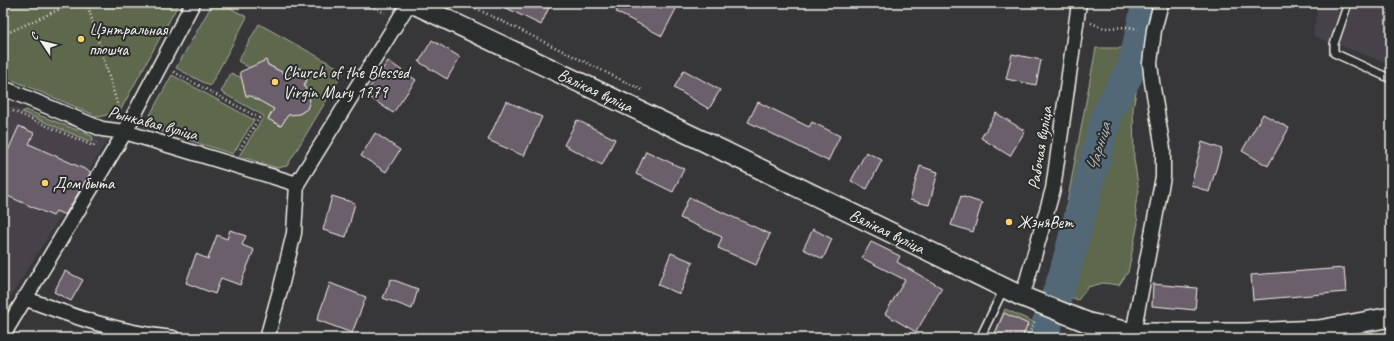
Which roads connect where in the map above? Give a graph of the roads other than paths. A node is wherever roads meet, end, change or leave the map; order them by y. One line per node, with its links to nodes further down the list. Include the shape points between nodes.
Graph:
1 (193, 3): 9 (street)
2 (409, 3): 10 (street)
3 (412, 3): 11 (main road, Вялікая вуліца)
4 (1079, 3): 12 (street, Рабочая вуліца, via 1053,189)
5 (1161, 3): 15 (street, via 1154,30 1150,63 1163,149 1163,177)
6 (1348, 3): 7 (lane, via 1334,44 1334,53)
7 (1391, 78)
8 (3, 88): 9 (street, Рынкавая вуліца, via 102,129)
9 (125, 132): 10 (street, Рынкавая вуліца); 13 (street)
10 (297, 184): 18 (street, via 294,233)
11 (1004, 287): 12 (main road, Вялікая вуліца); 19 (lane)
12 (1021, 296): 15 (main road, Вялікая вуліца, via 1089,323)
13 (24, 298): 16 (street); 17 (street, via 75,318 127,332)
14 (1391, 317): 15 (main road, Вялікая вуліца, via 1319,330)
15 (1133, 333)
16 (3, 335)
17 (173, 338)
18 (267, 338)
19 (980, 338)

